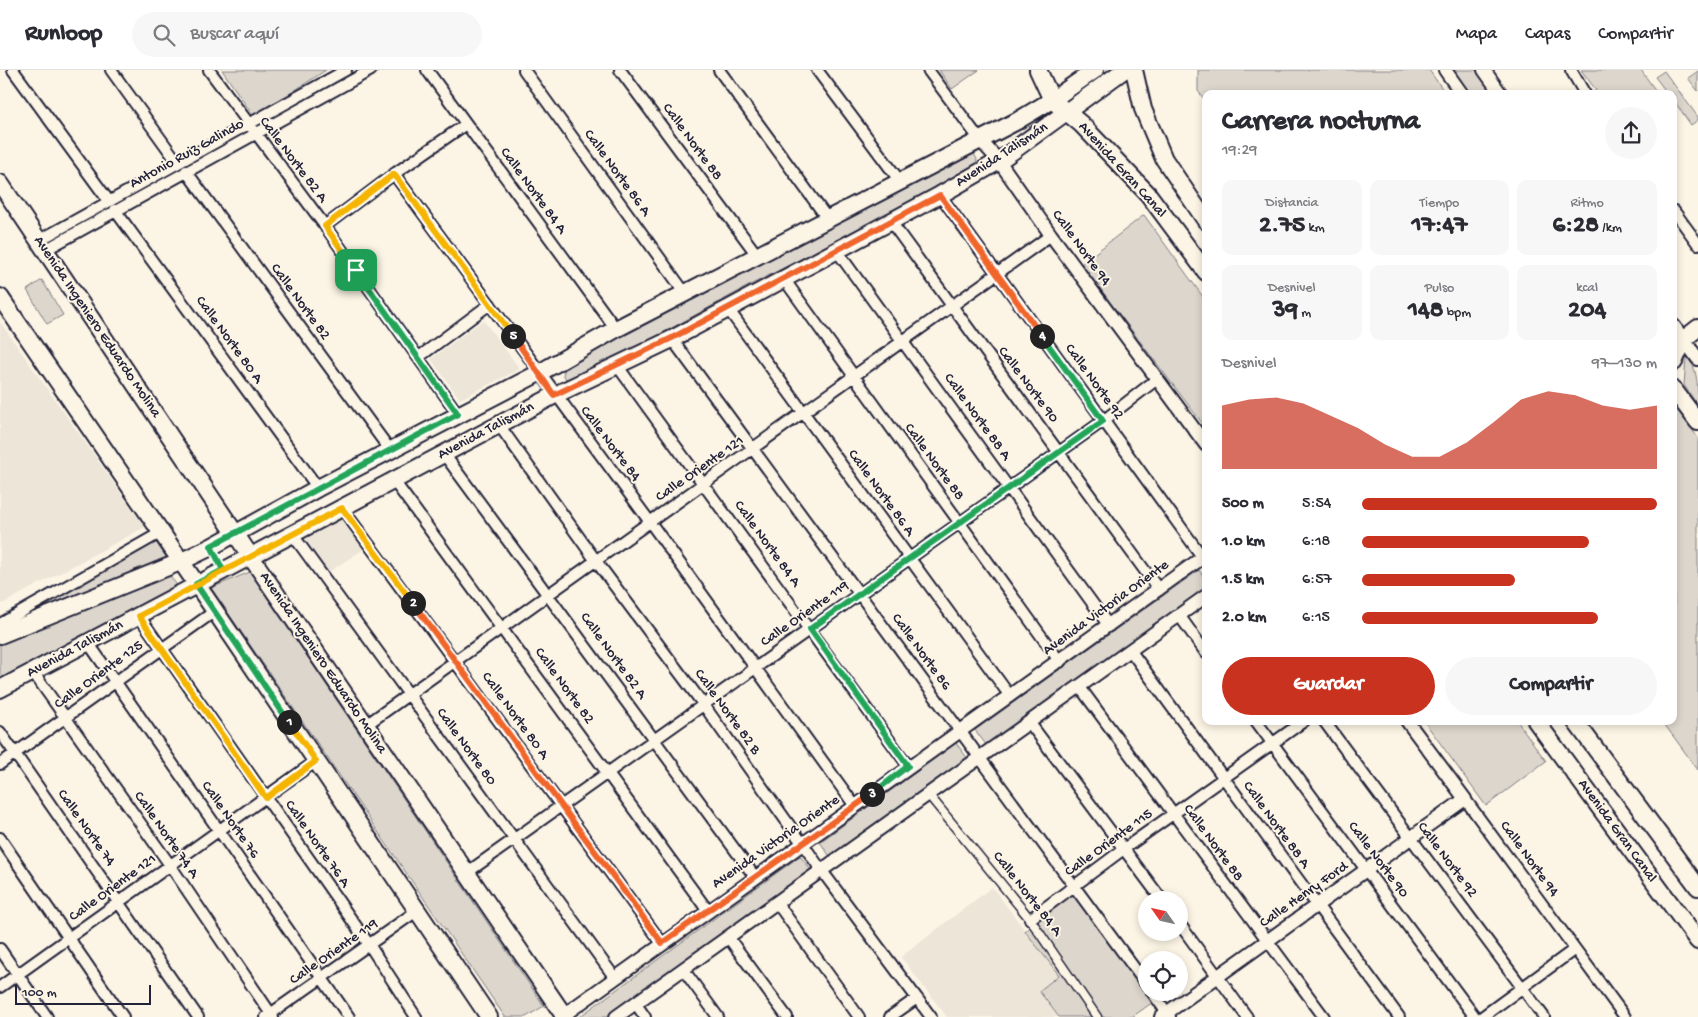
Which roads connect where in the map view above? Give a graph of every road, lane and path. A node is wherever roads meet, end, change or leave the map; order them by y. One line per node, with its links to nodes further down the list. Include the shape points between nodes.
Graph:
1 (13, 70): 35 (street)
2 (111, 70): 29 (street)
3 (209, 70): 24 (street, Calle Norte 82 A)
4 (346, 70): 24 (street, Antonio Ruiz Galindo)
5 (371, 70): 26 (street, Antonio Ruiz Galindo)
6 (427, 70): 25 (street, Calle Norte 84 A)
7 (524, 70): 50 (street, Calle Norte 86 A)
8 (620, 70): 46 (street, Calle Norte 88)
9 (719, 70): 39 (street)
10 (817, 70): 32 (street)
11 (928, 70): 27 (street, Calle Norte 94)
12 (1038, 70): 22 (main road, Avenida Gran Canal)
13 (1124, 70): 18 (main road)
14 (1134, 70): 37 (main road, via 1154,138)
15 (1444, 70): 19 (street)
16 (1484, 70): 20 (street)
17 (1571, 70): 21 (street)
18 (1093, 79): 22 (main road, Avenida Talismán); 23 (main road, Avenida Talismán)
19 (1459, 90)
20 (1498, 90)
21 (1583, 90)
22 (1052, 100): 23 (main road, Avenida Gran Canal); 27 (main road, Avenida Talismán)
23 (1067, 111): 28 (main road, Avenida Talismán); 47 (main road, Avenida Gran Canal, via 1148,194)
24 (248, 124): 26 (street, Calle Norte 82 A); 29 (street, Antonio Ruiz Galindo)
25 (466, 124): 31 (street); 55 (street, Calle Norte 84 A)
26 (255, 133): 30 (street, Antonio Ruiz Galindo); 41 (street, Calle Norte 82 A)
27 (980, 140): 28 (street, Calle Norte 94); 32 (main road, Avenida Talismán)
28 (999, 161): 34 (main road, Avenida Talismán); 42 (street, Calle Norte 94)
29 (178, 162): 35 (street, Antonio Ruiz Galindo)
30 (186, 171): 36 (street, Antonio Ruiz Galindo); 74 (street, Calle Norte 82)
31 (394, 174): 41 (street); 52 (street, Calle Norte 84)
32 (898, 180): 39 (main road, Avenida Talismán)
33 (0, 183): 44 (main road, Avenida Ingeniero Eduardo Molina)
34 (940, 195): 40 (main road, Avenida Talismán); 48 (street, Calle Norte 92)
35 (108, 200): 44 (street, Antonio Ruiz Galindo)
36 (116, 210): 44 (street, Antonio Ruiz Galindo); 81 (street, Calle Norte 80 A)
37 (1202, 215)
38 (1677, 215): 43 (street)
39 (827, 218): 46 (main road, Avenida Talismán)
40 (891, 222): 45 (main road, Avenida Talismán); 53 (street, Calle Norte 90)
41 (325, 226): 60 (street, Calle Norte 82 A)
42 (1051, 236): 48 (street, Calle Oriente 121); 65 (street, Calle Norte 94)
43 (1698, 244)
44 (41, 245): 85 (main road, Avenida Ingeniero Eduardo Molina)
45 (838, 251): 49 (main road, Avenida Talismán); 59 (street, Calle Norte 88 A)
46 (757, 255): 50 (main road, Avenida Talismán)
47 (1202, 267)
48 (997, 274): 53 (street, Calle Oriente 121); 70 (street, Calle Norte 92)
49 (784, 279): 54 (main road, Avenida Talismán); 64 (street, Calle Norte 88)
50 (685, 293): 55 (main road, Avenida Talismán)
51 (0, 297): 86 (main road)
52 (490, 304): 60 (street); 63 (street, Calle Norte 84)
53 (952, 307): 59 (street, Calle Oriente 121); 76 (street, Calle Norte 90)
54 (728, 309): 58 (main road, Avenida Talismán); 69 (street, Calle Norte 86 A)
55 (616, 328): 63 (main road, Avenida Talismán)
56 (1698, 328): 57 (main road)
57 (1679, 332): 61 (street)
58 (672, 338): 62 (main road, Avenida Talismán); 75 (street, Calle Norte 86)
59 (902, 342): 64 (street, Calle Oriente 121); 80 (street, Calle Norte 88 A)
60 (419, 357): 68 (street, Calle Norte 82 A)
61 (1698, 359)
62 (616, 364): 67 (main road, Avenida Talismán); 79 (street, Calle Norte 84 A)
63 (539, 373): 67 (street, Calle Norte 84); 68 (main road, Avenida Talismán)
64 (854, 378): 69 (street, Calle Oriente 121); 84 (street, Calle Norte 88)
65 (1157, 379): 70 (street, Calle Oriente 119); 73 (street, Calle Norte 94)
66 (1677, 394): 71 (main road)
67 (554, 395): 72 (main road, Avenida Talismán); 83 (street, Calle Norte 84)
68 (458, 414): 74 (main road, Avenida Talismán)
69 (804, 414): 75 (street, Calle Oriente 121); 91 (street, Calle Norte 86 A)
70 (1103, 421): 76 (street, Calle Oriente 119); 89 (street, Calle Norte 92)
71 (1698, 422)
72 (499, 425): 77 (main road, Avenida Talismán); 93 (street, Calle Norte 82 B)
73 (1202, 441)
74 (390, 450): 81 (main road, Avenida Talismán)
75 (753, 450): 79 (street, Calle Oriente 121); 98 (street, Calle Norte 86)
76 (1059, 451): 80 (street, Calle Oriente 119); 97 (street, Calle Norte 90)
77 (444, 454): 78 (main road, Avenida Talismán); 99 (street, Calle Norte 82 A)
78 (394, 481): 82 (main road, Avenida Talismán); 106 (street, Calle Norte 82)
79 (704, 484): 83 (street, Calle Oriente 121); 107 (street, Calle Norte 84 A)
80 (1009, 487): 84 (street, Calle Oriente 119); 105 (street, Calle Norte 88 A)
81 (318, 488): 85 (main road, Avenida Talismán)
82 (342, 508): 87 (main road, Avenida Talismán); 113 (street, Calle Norte 80 A)
83 (650, 522): 93 (street, Calle Oriente 121); 115 (street, Calle Norte 84)
84 (960, 522): 91 (street, Calle Oriente 119); 114 (street, Calle Norte 88)
85 (236, 533): 88 (main road, Avenida Talismán); 90 (main road, Avenida Ingeniero Eduardo Molina)
86 (160, 534): 94 (main road); 104 (street)
87 (293, 535): 90 (main road, Avenida Talismán); 120 (street, Calle Norte 80)
88 (211, 546): 94 (main road, Avenida Talismán); 95 (main road)
89 (1202, 554)
90 (251, 557): 95 (main road, Avenida Talismán); 125 (main road, Avenida Ingeniero Eduardo Molina)
91 (910, 558): 98 (street, Calle Oriente 119); 121 (street, Calle Norte 86 A)
92 (1202, 560): 97 (street, Avenida Victoria Oriente)
93 (596, 561): 99 (street, Calle Oriente 121); 122 (street, Calle Norte 82 B)
94 (180, 562): 96 (main road); 108 (main road, Avenida Talismán)
95 (223, 570): 96 (main road, Avenida Talismán)
96 (196, 584): 101 (main road); 103 (main road, Avenida Talismán)
97 (1159, 590): 105 (street, Avenida Victoria Oriente)
98 (859, 594): 107 (street, Calle Oriente 119); 132 (street, Calle Norte 86)
99 (550, 595): 106 (street, Calle Oriente 121); 134 (street, Calle Norte 82 A)
100 (1202, 599): 102 (street)
101 (215, 611): 111 (street, Calle Oriente 125); 138 (main road)
102 (1179, 615): 110 (street); 112 (street)
103 (139, 616): 109 (main road, Avenida Talismán); 111 (street, Calle Norte 76 A)
104 (0, 624)
105 (1109, 626): 114 (street, Avenida Victoria Oriente)
106 (502, 628): 113 (street, Calle Oriente 121); 141 (street, Calle Norte 82)
107 (810, 629): 115 (street, Calle Oriente 119); 140 (street, Calle Norte 84 A)
108 (0, 635)
109 (87, 641): 116 (main road, Avenida Talismán); 117 (street, Calle Norte 76)
110 (1202, 647)
111 (162, 649): 117 (street, Calle Oriente 125); 144 (street, Calle Norte 76 A)
112 (1130, 650): 118 (street); 142 (street, Calle Norte 88 A)
113 (456, 661): 120 (street, Calle Oriente 121); 146 (street, Calle Norte 80 A)
114 (1060, 662): 121 (street, Avenida Victoria Oriente)
115 (754, 668): 122 (street, Calle Oriente 119); 147 (street, Calle Norte 84)
116 (33, 672): 119 (main road, Avenida Talismán); 123 (street, Calle Norte 74 A)
117 (116, 682): 123 (street, Calle Oriente 125); 149 (street, Calle Norte 76)
118 (1079, 686): 124 (street); 148 (street, Calle Norte 88)
119 (0, 689)
120 (410, 695): 125 (street, Calle Oriente 121); 152 (street, Calle Norte 80)
121 (1010, 696): 132 (street, Avenida Victoria Oriente)
122 (703, 704): 134 (street, Calle Oriente 119); 153 (street, Calle Norte 82 B)
123 (65, 718): 136 (street, Calle Oriente 125); 155 (street, Calle Norte 74 A)
124 (1029, 722): 137 (street); 154 (street)
125 (366, 725): 158 (main road, Avenida Ingeniero Eduardo Molina)
126 (1259, 725): 135 (street, Calle Norte 90)
127 (1299, 725): 135 (street, Calle Oriente 115)
128 (1327, 725): 151 (street, Calle Norte 92)
129 (1410, 725): 145 (street, Calle Norte 94)
130 (1539, 725): 173 (main road, Avenida Gran Canal)
131 (1578, 725): 161 (main road, Avenida Gran Canal)
132 (960, 730): 137 (street, Calle Norte 86); 140 (street, Avenida Victoria Oriente)
133 (0, 732): 136 (street, Calle Norte 74)
134 (655, 739): 141 (street, Calle Oriente 119); 159 (street, Calle Norte 82 A)
135 (1272, 745): 142 (street, Calle Oriente 115); 156 (street, Calle Norte 90)
136 (15, 754): 139 (street, Calle Oriente 125); 163 (street, Calle Norte 74)
137 (979, 757): 143 (street); 160 (street, Calle Norte 86)
138 (316, 761): 144 (street, Calle Oriente 121); 166 (main road)
139 (0, 764)
140 (908, 766): 147 (street, Avenida Victoria Oriente)
141 (608, 772): 146 (street, Calle Oriente 119); 167 (street, Calle Norte 82)
142 (1223, 780): 148 (street, Calle Oriente 115); 165 (street, Calle Norte 88 A)
143 (928, 794): 157 (street); 168 (street, Calle Norte 84 A)
144 (266, 798): 149 (street, Calle Oriente 121); 175 (street, Calle Norte 76 A)
145 (1465, 800): 151 (street, Calle Henry Ford); 177 (street, Calle Norte 94)
146 (561, 806): 152 (street, Calle Oriente 119); 174 (street, Calle Norte 80 A)
147 (855, 806): 153 (street, Avenida Victoria Oriente)
148 (1174, 815): 154 (street, Calle Oriente 115); 172 (street, Calle Norte 88)
149 (219, 831): 155 (street, Calle Oriente 121); 182 (street, Calle Norte 76)
150 (0, 838): 171 (street)
151 (1412, 838): 156 (street, Calle Henry Ford); 185 (street, Calle Norte 92)
152 (515, 840): 158 (street, Calle Oriente 119); 183 (street, Calle Norte 80)
153 (803, 844): 157 (street, Calle Norte 82 B); 159 (street, Avenida Victoria Oriente)
154 (1125, 848): 160 (street, Calle Oriente 115); 162 (street)
155 (170, 866): 163 (street, Calle Oriente 121); 189 (street, Calle Norte 74 A)
156 (1367, 870): 165 (street, Calle Henry Ford); 209 (street, Calle Norte 90)
157 (822, 871): 164 (street); 186 (street, Calle Norte 82 B)
158 (468, 872): 190 (main road, Avenida Ingeniero Eduardo Molina)
159 (755, 877): 167 (street, Avenida Victoria Oriente)
160 (1075, 887): 168 (street, Calle Oriente 115); 179 (street, Calle Norte 86)
161 (1698, 887)
162 (1156, 891)
163 (120, 902): 171 (street, Calle Oriente 121); 194 (street, Calle Norte 74)
164 (777, 903): 170 (street); 202 (street)
165 (1316, 905): 172 (street, Calle Henry Ford); 208 (street, Calle Norte 88 A)
166 (418, 910): 175 (street, Calle Oriente 119); 197 (main road)
167 (708, 911): 174 (street, Avenida Victoria Oriente)
168 (1030, 919): 205 (street, Calle Norte 84 A)
169 (1188, 936): 181 (street)
170 (728, 937): 178 (street); 201 (street)
171 (69, 938): 180 (street, Calle Oriente 121); 193 (street)
172 (1266, 941): 181 (street, Calle Henry Ford); 207 (street, Calle Norte 88)
173 (1698, 941)
174 (662, 943): 183 (street, Avenida Victoria Oriente)
175 (370, 946): 182 (street, Calle Oriente 119); 196 (street, Calle Norte 76 A)
176 (0, 949): 180 (street)
177 (1575, 949): 185 (street); 212 (street, Calle Norte 94)
178 (683, 970): 188 (street); 200 (street)
179 (1138, 973)
180 (18, 974): 184 (street, Calle Oriente 121); 192 (street)
181 (1217, 976): 191 (street, Calle Henry Ford); 206 (street)
182 (323, 978): 189 (street, Calle Oriente 119); 195 (street, Calle Norte 76)
183 (615, 978): 190 (street, Avenida Victoria Oriente)
184 (0, 987)
185 (1523, 988): 210 (street); 211 (street, Calle Norte 92)
186 (916, 998): 203 (street); 204 (street, Calle Norte 82 B)
187 (1157, 1001): 191 (street)
188 (636, 1004): 198 (street); 199 (street)
189 (270, 1016)
190 (563, 1016)
191 (1166, 1016)
192 (48, 1017)
193 (123, 1017)
194 (198, 1017)
195 (349, 1017)
196 (416, 1017)
197 (489, 1017)
198 (616, 1017)
199 (645, 1017)
200 (718, 1017)
201 (787, 1017)
202 (859, 1017)
203 (890, 1017)
204 (931, 1017)
205 (1097, 1017)
206 (1247, 1017)
207 (1324, 1017)
208 (1399, 1017)
209 (1475, 1017)
210 (1482, 1017)
211 (1544, 1017)
212 (1625, 1017)

